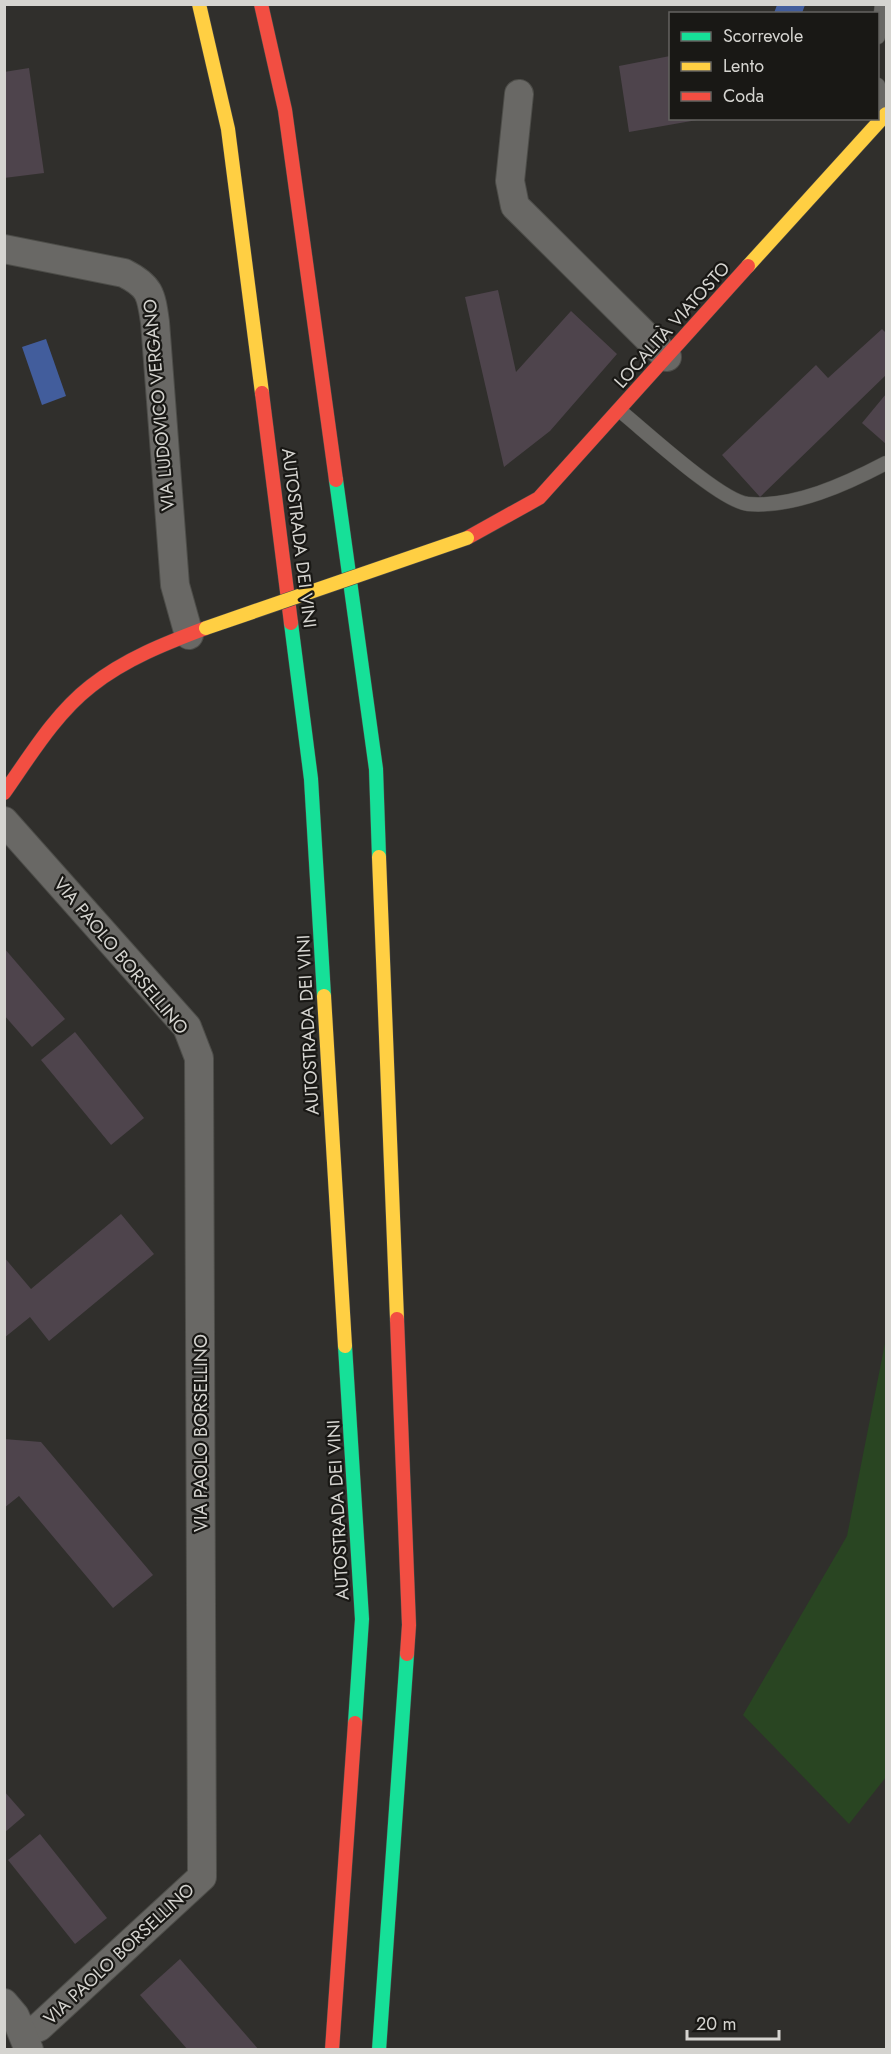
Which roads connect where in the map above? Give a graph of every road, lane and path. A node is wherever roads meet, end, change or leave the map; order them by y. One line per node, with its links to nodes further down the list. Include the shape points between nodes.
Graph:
1 (199, 4): 17 (main road, AUTOSTRADA DEI VINI, via 228,129 311,779 362,1619)
2 (261, 4): 18 (main road, via 285,110 376,769 409,1625)
3 (882, 4): 4 (lane)
4 (879, 29)
5 (879, 89): 7 (lane)
6 (519, 94): 9 (street, via 510,181 515,206)
7 (886, 115): 9 (main road, LOCALITÀ VIATOSTO)
8 (4, 249): 12 (street, VIA LUDOVICO VERGANO, via 124,273 148,290 155,322 175,585)
9 (667, 357): 10 (main road, LOCALITÀ VIATOSTO)
10 (619, 410): 11 (lane, via 718,490 746,504 794,500 839,487); 12 (main road, LOCALITÀ VIATOSTO, bridge, via 539,498 467,537)
11 (886, 463)
12 (197, 631): 13 (main road, LOCALITÀ VIATOSTO, via 157,646 91,686 52,726)
13 (4, 793)
14 (4, 821): 16 (street, VIA PAOLO BORSELLINO, via 187,1028 199,1058 202,1877)
15 (4, 2004): 16 (street, via 15,2016)
16 (26, 2042)
17 (332, 2049)
18 (379, 2049)

